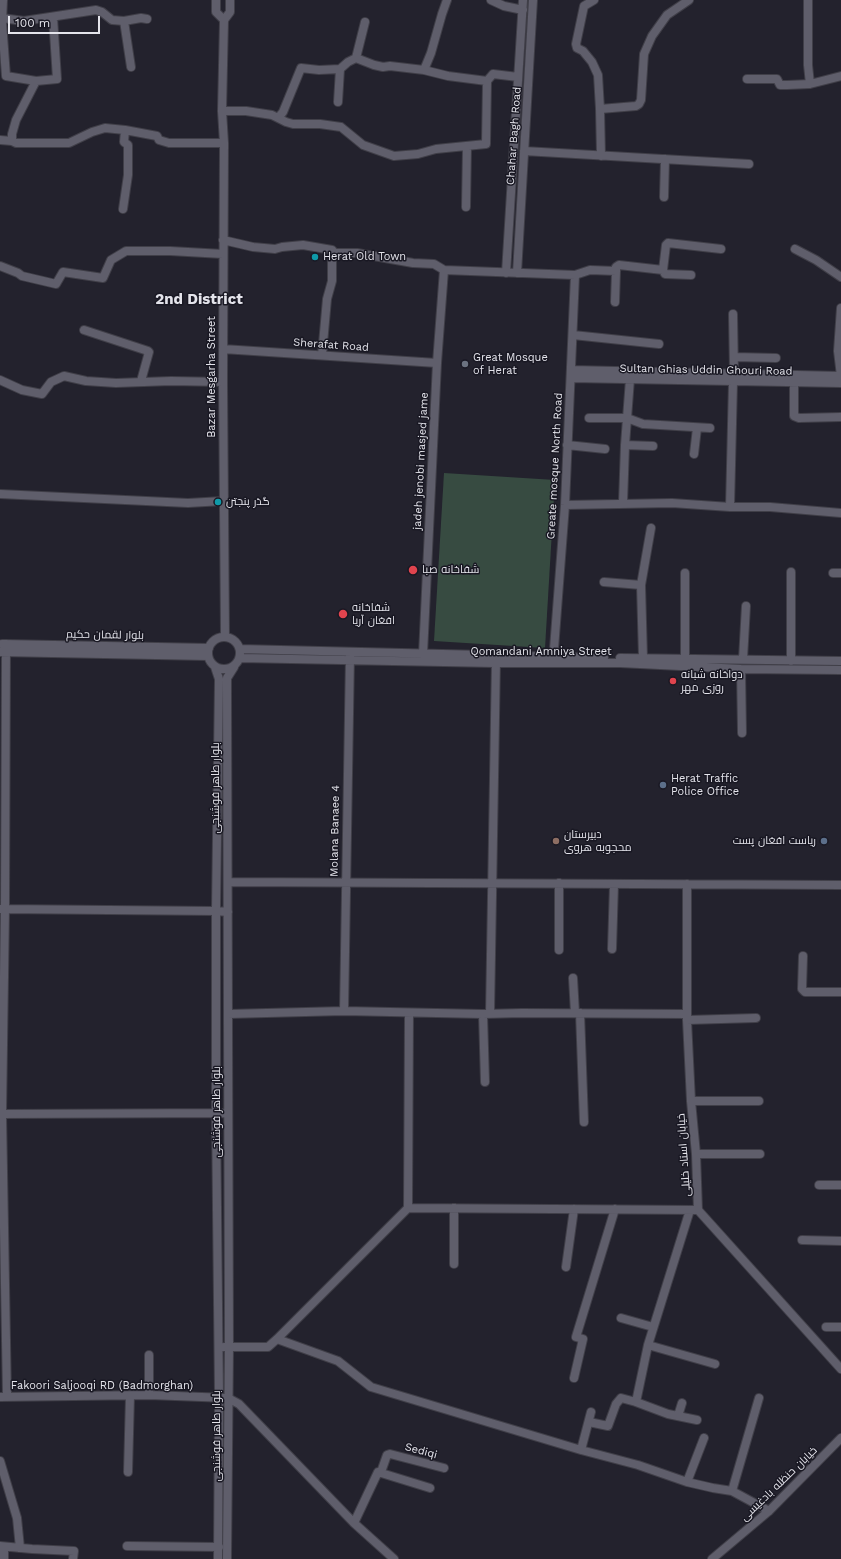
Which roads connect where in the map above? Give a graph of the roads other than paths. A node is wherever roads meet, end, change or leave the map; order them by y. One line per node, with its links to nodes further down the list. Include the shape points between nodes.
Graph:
1 (3, 0): 15 (street)
2 (216, 0): 14 (street, Bazar Mesgarha Street, via 216,12)
3 (230, 0): 14 (street, Bazar Mesgarha Street, via 230,12)
4 (447, 0): 21 (street)
5 (491, 0): 11 (street)
6 (523, 0): 11 (street, Chahar Bagh Road)
7 (533, 0): 38 (street, Chahar Bagh Road)
8 (594, 0): 30 (street, via 584,6 576,44 592,62 598,75)
9 (689, 0): 30 (street, via 667,15 652,36 644,54 639,104)
10 (808, 0): 28 (street)
11 (523, 10): 24 (street, Chahar Bagh Road)
12 (53, 16): 15 (street, via 24,21); 16 (street, via 96,10 112,20); 26 (street, via 57,79)
13 (147, 20): 16 (street, via 141,18)
14 (224, 20): 31 (street, Bazar Mesgarha Street)
15 (1, 21): 23 (street)
16 (124, 21): 19 (street)
17 (365, 22): 18 (street)
18 (356, 58): 20 (street); 21 (street, via 383,67)
19 (131, 67)
20 (340, 69): 29 (street); 32 (street, via 301,68 283,112)
21 (424, 70): 27 (street)
22 (841, 76): 28 (street)
23 (3, 77): 26 (street)
24 (518, 77): 27 (street, via 493,74); 54 (street, Chahar Bagh Road)
25 (747, 79): 28 (street, via 777,79 780,85)
26 (36, 81): 35 (street, via 16,120)
27 (487, 81): 37 (street, via 486,144)
28 (810, 84)
29 (338, 102)
30 (600, 109): 39 (street)
31 (222, 111): 32 (street, via 246,111); 36 (street, Bazar Mesgarha Street)
32 (278, 118): 37 (street, via 293,124 341,127 363,145 394,156)
33 (126, 130): 35 (street, via 106,128 69,143); 36 (street, via 156,136 169,143); 44 (street, via 124,142 128,145 128,175)
34 (0, 140): 35 (street)
35 (12, 141)
36 (224, 143): 45 (street, Bazar Mesgarha Street)
37 (467, 146): 43 (street)
38 (524, 151): 39 (street); 55 (street, Chahar Bagh Road)
39 (601, 156): 40 (street)
40 (665, 159): 41 (street); 42 (street)
41 (750, 164)
42 (664, 197)
43 (466, 207)
44 (123, 209)
45 (223, 240): 48 (street, via 253,247 275,249 303,245); 49 (street, Bazar Mesgarha Street)
46 (722, 249): 52 (street, via 668,243)
47 (795, 249): 58 (street)
48 (332, 250): 51 (street, via 334,253 357,253 434,264); 66 (street, via 332,281 327,299)
49 (223, 254): 50 (street, via 126,251 112,260 103,278 63,272 56,284 22,276); 65 (street, Bazar Mesgarha Street)
50 (0, 266)
51 (444, 270): 54 (street); 69 (street, jadeh jenobi masjed jame)
52 (663, 270): 53 (street, via 619,265); 57 (street, via 665,274)
53 (616, 271): 56 (street, via 590,270); 59 (street)
54 (506, 273): 55 (street)
55 (516, 273): 56 (street)
56 (575, 275): 63 (street, Greate mosque North Road)
57 (691, 275)
58 (841, 277)
59 (615, 302)
60 (841, 308): 71 (street, via 838,351)
61 (733, 314): 67 (street)
62 (84, 330): 75 (street, via 148,351)
63 (573, 335): 64 (street); 70 (street, Greate mosque North Road)
64 (659, 344)
65 (223, 348): 66 (street, Sherafat Road); 76 (street, Bazar Mesgarha Street)
66 (322, 355): 69 (street, Sherafat Road)
67 (734, 357): 68 (street); 72 (street)
68 (776, 358)
69 (437, 363): 105 (street, jadeh jenobi masjed jame)
70 (571, 374): 72 (street); 73 (street, Sultan Ghias Uddin Ghouri Road); 84 (street, Greate mosque North Road)
71 (841, 376): 72 (street)
72 (733, 377): 73 (street, Sultan Ghias Uddin Ghouri Road); 77 (street, Sultan Ghias Uddin Ghouri Road); 93 (street)
73 (630, 379): 81 (street)
74 (0, 380): 75 (street, via 22,390 42,394 51,382 64,376 86,381 116,383)
75 (141, 381): 76 (street)
76 (223, 382): 90 (street, Bazar Mesgarha Street)
77 (794, 383): 78 (street, Sultan Ghias Uddin Ghouri Road); 79 (street, via 794,416)
78 (841, 383)
79 (841, 417)
80 (589, 418): 81 (street)
81 (627, 418): 82 (street, via 643,424); 85 (street)
82 (697, 428): 83 (street); 88 (street)
83 (710, 428)
84 (567, 445): 87 (street); 92 (street, Greate mosque North Road)
85 (625, 445): 86 (street); 91 (street)
86 (653, 446)
87 (605, 449)
88 (694, 454)
89 (0, 494): 90 (street, via 188,503)
90 (223, 501): 101 (street, Bazar Mesgarha Street)
91 (624, 503): 92 (street); 93 (street)
92 (565, 505): 111 (street, Greate mosque North Road)
93 (730, 507): 94 (street, via 770,507)
94 (841, 513)
95 (651, 528): 99 (street)
96 (791, 572): 112 (street)
97 (685, 573): 109 (street)
98 (604, 582): 99 (street)
99 (641, 585): 107 (street)
100 (746, 606): 110 (street)
101 (225, 637): 103 (street, via 215,640); 104 (street, via 235,641)
102 (3, 648): 103 (street, بلوار لقمان حکیم); 126 (street)
103 (209, 652): 114 (street)
104 (240, 653): 106 (street, Qomandani Amniya Street); 115 (street)
105 (423, 654): 106 (street, Qomandani Amniya Street); 108 (street, Qomandani Amniya Street)
106 (350, 656): 108 (street, Qomandani Amniya Street); 120 (street, Molana Banaee 4)
107 (643, 658): 109 (street, Qomandani Amniya Street); 111 (street, Qomandani Amniya Street)
108 (496, 659): 111 (street, Qomandani Amniya Street); 121 (street)
109 (685, 659): 110 (street, Qomandani Amniya Street)
110 (743, 659): 112 (street, Qomandani Amniya Street)
111 (554, 660): 116 (street, Qomandani Amniya Street)
112 (790, 661): 113 (street, Qomandani Amniya Street)
113 (841, 661)
114 (215, 667): 115 (street, via 223,670); 127 (street, بلوار طاهر فوشنجی, via 219,680)
115 (234, 667): 119 (street, بلوار طاهر فوشنجی, via 227,678)
116 (741, 669): 117 (street, Qomandani Amniya Street); 118 (street)
117 (841, 670)
118 (742, 733)
119 (228, 882): 120 (street); 128 (street, بلوار طاهر فوشنجی)
120 (345, 882): 121 (street); 134 (street, Molana Banaee 4)
121 (493, 883): 122 (street); 138 (street)
122 (559, 883): 123 (street); 130 (street)
123 (614, 884): 124 (street); 129 (street)
124 (687, 884): 125 (street); 139 (street, خیابان استاد خلیلی)
125 (841, 885)
126 (3, 908): 127 (street); 145 (street)
127 (216, 911): 128 (street); 146 (street, بلوار طاهر فوشنجی)
128 (228, 912): 137 (street, بلوار طاهر فوشنجی)
129 (612, 949)
130 (559, 950)
131 (803, 956): 133 (street, via 802,989 805,992)
132 (573, 978): 136 (street)
133 (841, 992)
134 (344, 1011): 135 (street); 137 (street)
135 (409, 1013): 138 (street); 152 (street)
136 (578, 1013): 138 (street); 139 (street); 147 (street)
137 (228, 1014): 144 (street, بلوار طاهر فوشنجی)
138 (486, 1014): 141 (street)
139 (687, 1017): 140 (street); 142 (street, خیابان استاد خلیلی)
140 (756, 1018)
141 (485, 1082)
142 (691, 1101): 143 (street); 148 (street, خیابان استاد خلیلی)
143 (759, 1101)
144 (228, 1113): 146 (street); 168 (street, بلوار طاهر فوشنجی)
145 (1, 1114): 146 (street); 175 (street)
146 (216, 1114): 167 (street, بلوار طاهر فوشنجی)
147 (584, 1122)
148 (696, 1154): 149 (street); 156 (street, خیابان استاد خلیلی)
149 (760, 1154)
150 (820, 1184): 151 (street)
151 (841, 1185)
152 (408, 1208): 153 (street); 165 (street)
153 (454, 1208): 154 (street); 159 (street)
154 (574, 1209): 155 (street); 160 (street)
155 (615, 1209): 156 (street); 172 (street, via 576,1337 583,1339)
156 (694, 1210): 162 (street); 171 (street, خیابان استاد خلیلی)
157 (802, 1240): 158 (street)
158 (841, 1241)
159 (454, 1264)
160 (566, 1268)
161 (621, 1318): 162 (street)
162 (653, 1327): 166 (street)
163 (841, 1327): 164 (street)
164 (826, 1328)
165 (278, 1339): 168 (street, via 268,1346); 187 (street, via 338,1361 371,1387)
166 (648, 1345): 170 (street); 179 (street)
167 (218, 1347): 168 (street); 176 (street, بلوار طاهر فوشنجی)
168 (229, 1347): 177 (street, بلوار طاهر فوشنجی)
169 (149, 1355): 173 (street)
170 (715, 1364)
171 (841, 1369)
172 (574, 1378)
173 (149, 1395): 174 (street, Fakoori Saljooqi RD (Badmorghan)); 176 (street, Fakoori Saljooqi RD (Badmorghan))
174 (130, 1396): 175 (street, Fakoori Saljooqi RD (Badmorghan)); 190 (street)
175 (3, 1397)
176 (219, 1397): 177 (street, Fakoori Saljooqi RD (Badmorghan)); 199 (street, بلوار طاهر فوشنجی)
177 (228, 1398): 196 (street, via 239,1404); 204 (street, بلوار طاهر فوشنجی)
178 (759, 1398): 194 (street)
179 (636, 1402): 182 (street); 184 (street, via 621,1398 616,1404 608,1426)
180 (682, 1403): 182 (street)
181 (591, 1412): 184 (street)
182 (678, 1416): 183 (street)
183 (697, 1420)
184 (589, 1422): 187 (street)
185 (704, 1438): 192 (street)
186 (841, 1438): 195 (street, خیابان حنظله بادغیسی)
187 (581, 1450): 192 (street, via 638,1465)
188 (0, 1461): 200 (street, via 17,1518)
189 (444, 1468): 191 (street, Sediqi, via 390,1454 387,1455)
190 (128, 1472)
191 (382, 1472): 193 (street); 196 (street, via 378,1472)
192 (687, 1482): 194 (street)
193 (430, 1488)
194 (732, 1491): 195 (street)
195 (769, 1511): 206 (street, خیابان حنظله بادغیسی)
196 (354, 1523): 205 (street)
197 (2, 1546): 200 (street); 201 (street)
198 (127, 1546): 199 (street)
199 (218, 1547): 203 (street, بلوار طاهر فوشنجی)
200 (20, 1548): 202 (street, via 74,1551)
201 (4, 1559)
202 (73, 1559)
203 (218, 1559)
204 (227, 1559)
205 (394, 1559)
206 (712, 1559)

